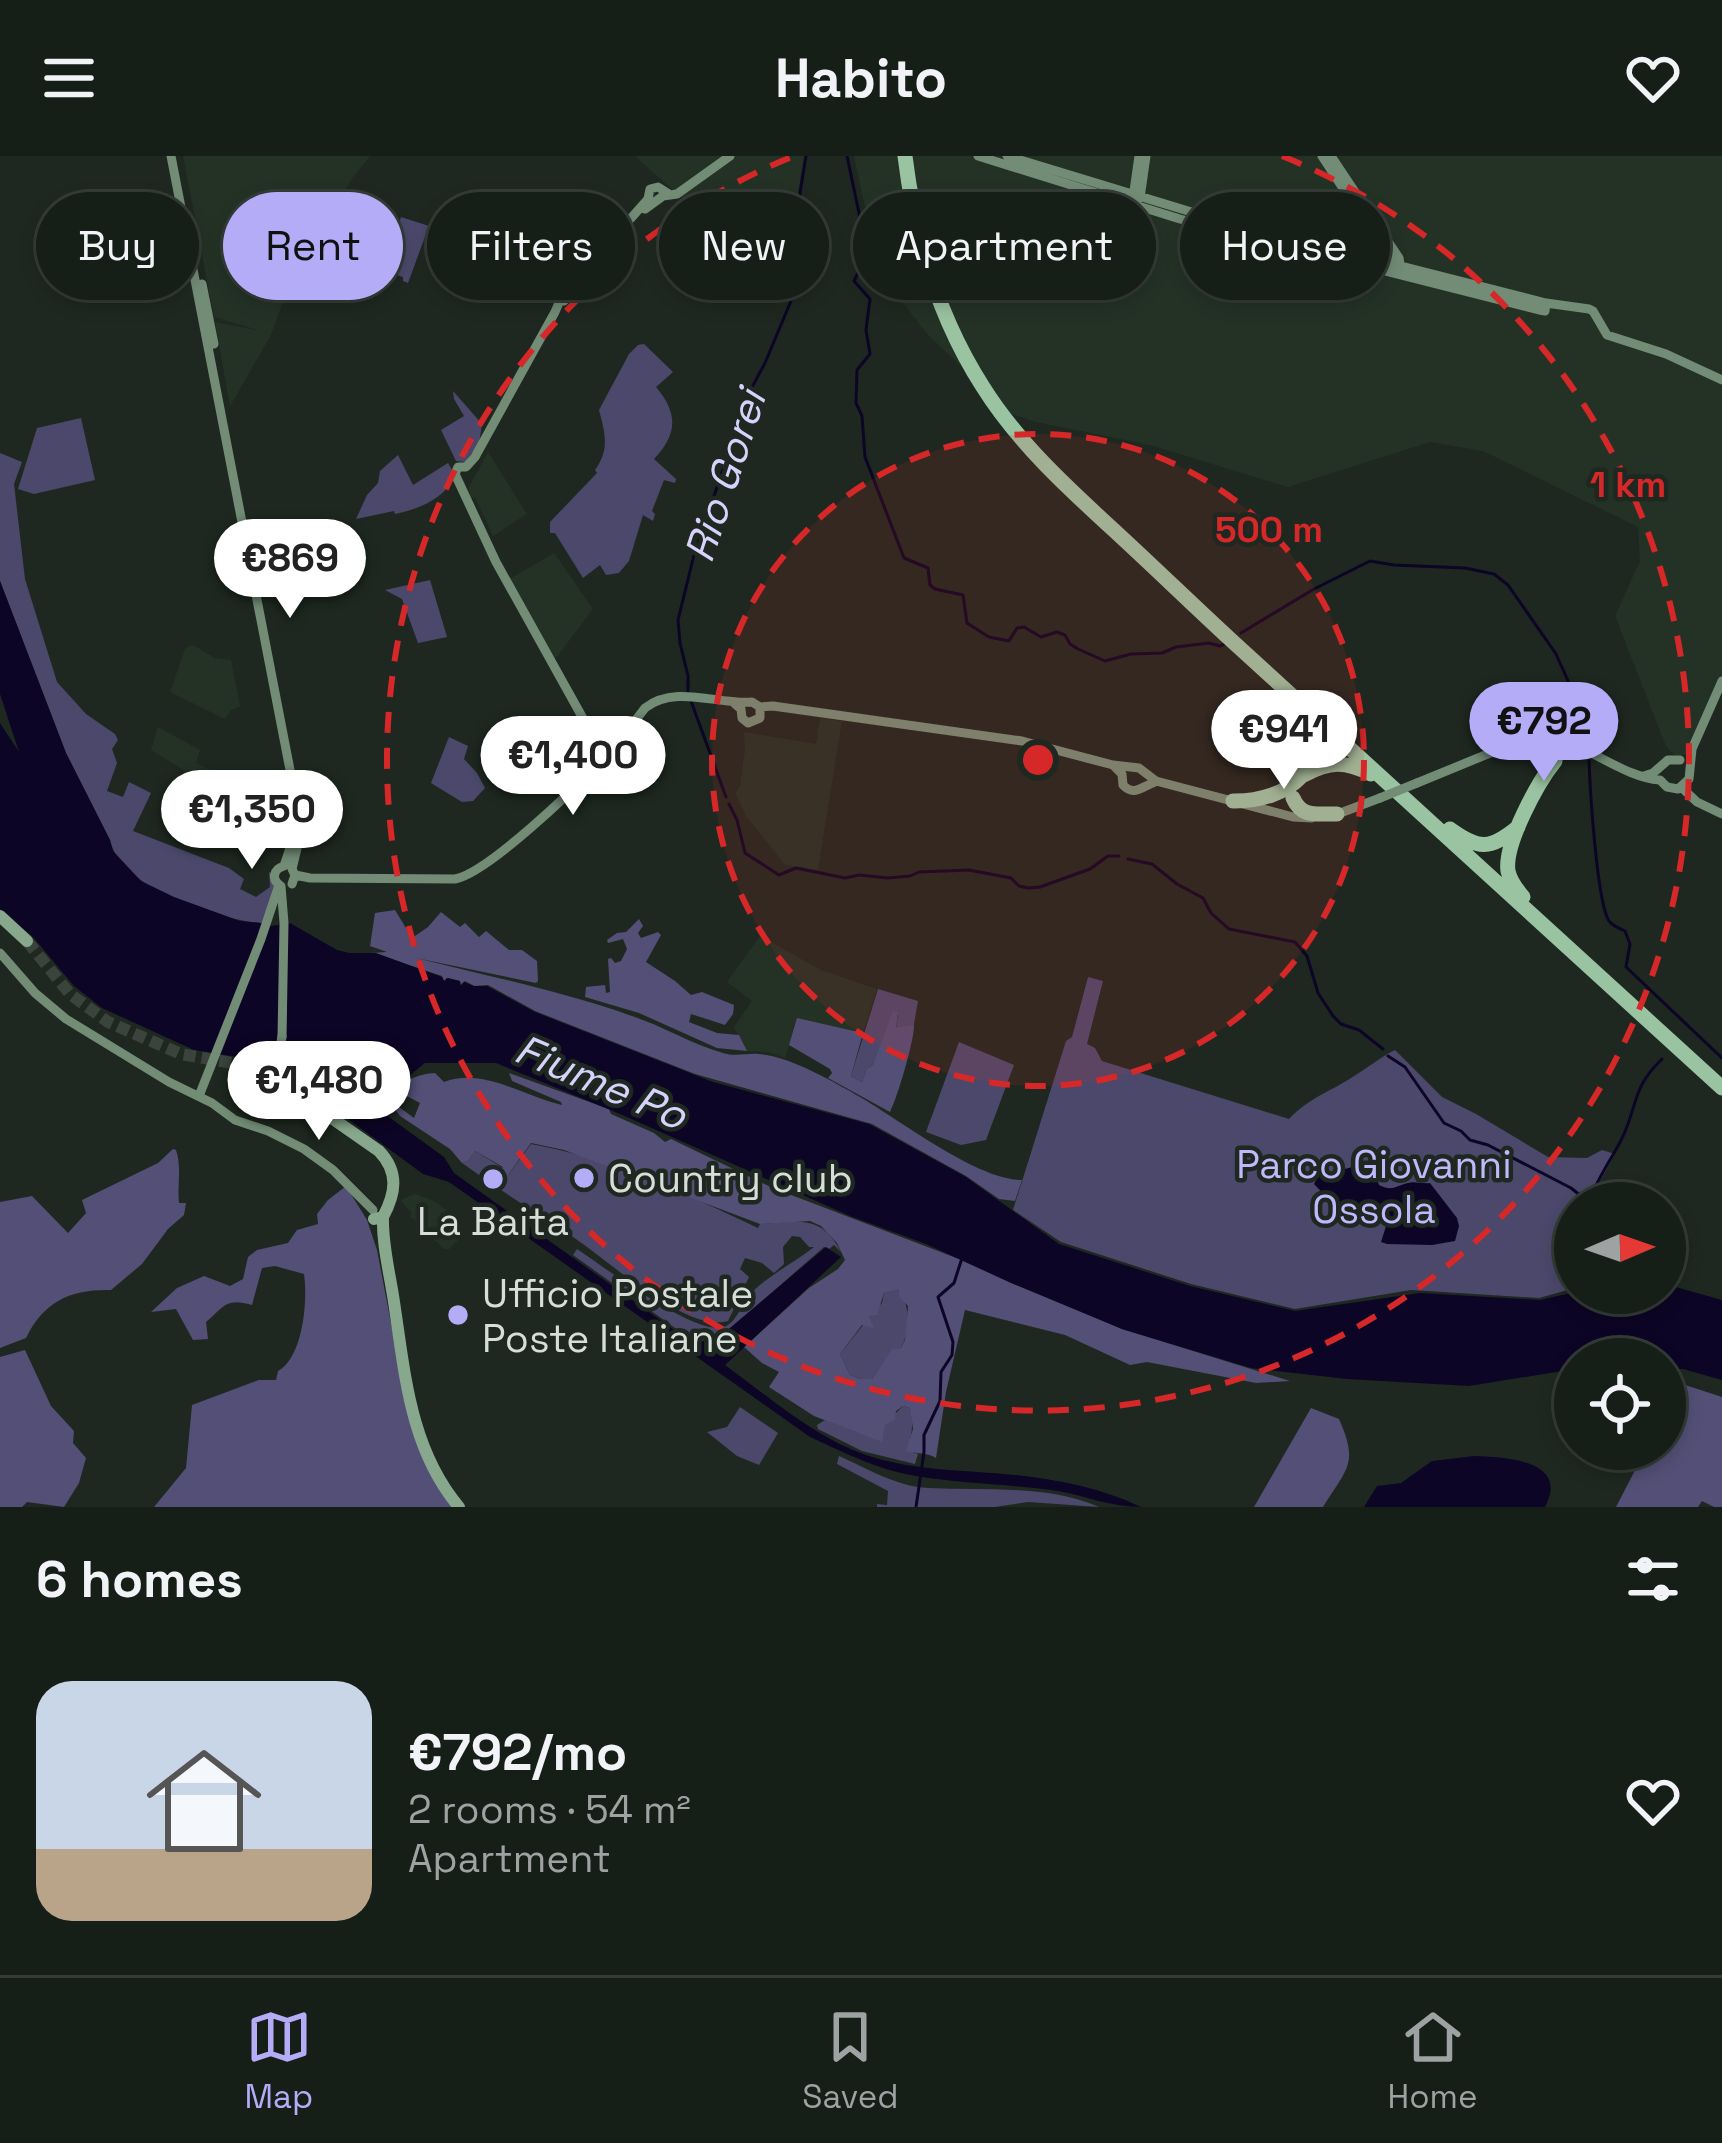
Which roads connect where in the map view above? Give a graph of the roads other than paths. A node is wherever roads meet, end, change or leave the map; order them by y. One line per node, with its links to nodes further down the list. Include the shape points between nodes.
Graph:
1 (174, 156): 37 (street, via 298,806)
2 (730, 156): 12 (street, via 677,194 659,197)
3 (907, 156): 17 (highway, via 932,282 985,390 1058,479); 34 (highway, via 952,319 989,388 1033,445)
4 (978, 156): 8 (street)
5 (1007, 156): 8 (street)
6 (1142, 156): 10 (street)
7 (1327, 156): 13 (street, via 1399,258)
8 (1064, 178): 9 (street)
9 (1106, 192)
10 (1137, 192)
11 (1156, 208): 13 (street)
12 (635, 221)
13 (1397, 269): 15 (street, via 1546,307 1588,309 1607,334)
14 (561, 300): 25 (street, via 466,475 467,497)
15 (1722, 380)
16 (1722, 681): 26 (street)
17 (1283, 688): 29 (highway, via 1311,730); 30 (highway)
18 (743, 706): 19 (street); 19 (street, via 748,723); 25 (street, via 672,696 653,702)
19 (761, 710): 27 (street, via 1010,739)
20 (1543, 739): 21 (street); 22 (street); 24 (street)
21 (1560, 743): 23 (street); 24 (street)
22 (1502, 749): 24 (street, via 1522,746); 30 (street, bridge)
23 (1596, 756): 24 (street); 26 (street, via 1638,776)
24 (1548, 757): 36 (highway)
25 (605, 758): 37 (street, via 464,878)
26 (1675, 770): 35 (street, via 1702,805)
27 (1125, 771): 28 (street, via 1138,768); 28 (street, via 1128,790)
28 (1148, 780): 31 (street)
29 (1297, 785): 30 (highway, via 1319,766 1340,763); 31 (highway, via 1267,799); 32 (highway); 33 (highway, via 1306,814)
30 (1384, 791): 33 (street); 43 (highway)
31 (1233, 801): 32 (street)
32 (1276, 813): 33 (street)
33 (1337, 814)
34 (1431, 814): 36 (highway, via 1482,846); 38 (highway)
35 (1722, 814)
36 (1520, 825): 38 (highway, via 1508,871)
37 (287, 879): 42 (street); 45 (street, bridge)
38 (1533, 908): 43 (highway)
39 (0, 916): 40 (main road)
40 (27, 940)
41 (0, 953): 45 (street, via 66,1018)
42 (282, 1036): 44 (street, bridge); 44 (street, bridge, via 280,1072)
43 (1722, 1085)
44 (291, 1088): 46 (main road, via 385,1157 393,1194)
45 (199, 1096): 46 (street, via 304,1149)
46 (380, 1212): 47 (main road, via 418,1437)
47 (459, 1507)

